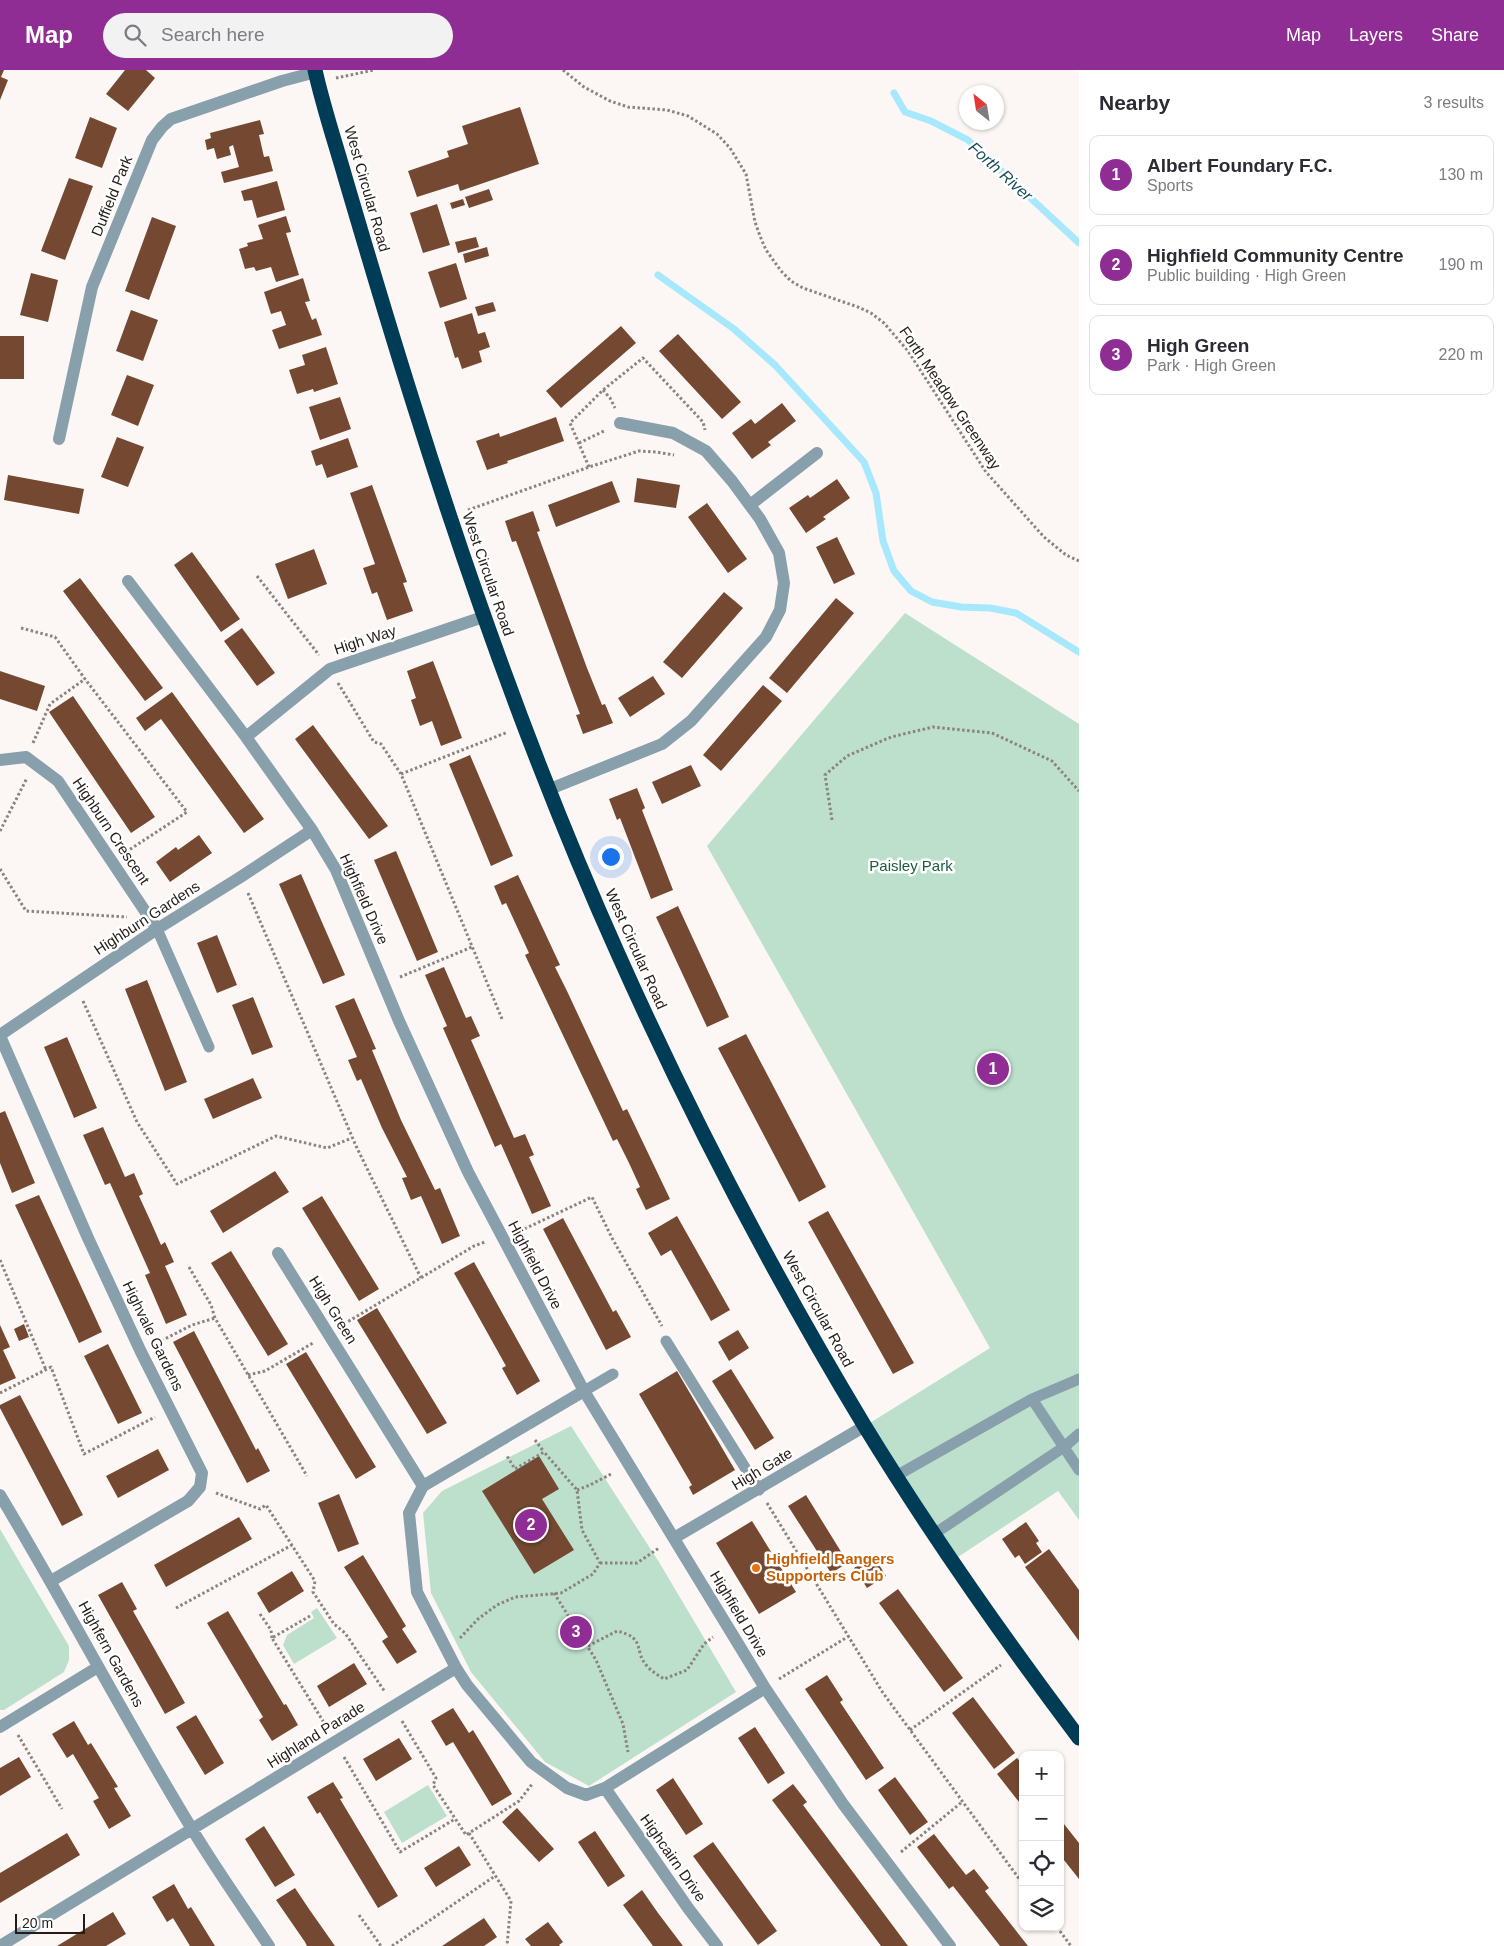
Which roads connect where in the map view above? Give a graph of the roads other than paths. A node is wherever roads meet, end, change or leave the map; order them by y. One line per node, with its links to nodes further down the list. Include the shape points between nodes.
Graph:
1 (316, 75): 3 (street, Duffield Park, via 282,81 171,119 152,140 92,287); 7 (highway, West Circular Road, via 372,270)
2 (620, 423): 5 (street, via 673,433 706,451)
3 (59, 440)
4 (817, 453): 5 (street)
5 (750, 505): 10 (street, via 779,553 784,582 780,610 766,637 691,721 662,744)
6 (128, 581): 8 (street, Highfield Drive)
7 (483, 617): 8 (street, High Way, via 330,669); 10 (highway, West Circular Road)
8 (246, 737): 11 (street, Highfield Drive)
9 (0, 760): 12 (street, Highburn Crescent, via 31,760 58,781)
10 (550, 789): 21 (highway, West Circular Road, via 618,956 678,1083 759,1241)
11 (312, 830): 12 (street, Highburn Gardens, via 239,878); 19 (street, Highfield Drive, via 336,870 383,984 468,1172)
12 (154, 924): 13 (street, Highburn Gardens); 14 (lane)
13 (0, 1036): 31 (street, Highvale Gardens, via 88,1238 202,1473 200,1487 188,1501)
14 (209, 1047)
15 (278, 1253): 26 (street, High Green)
16 (666, 1341): 27 (lane)
17 (613, 1374): 19 (lane)
18 (1079, 1379): 20 (lane)
19 (584, 1390): 26 (street); 30 (street, Highfield Drive)
20 (1032, 1399): 23 (lane); 25 (lane)
21 (865, 1426): 25 (highway, West Circular Road); 27 (street, High Gate)
22 (1079, 1434): 23 (lane)
23 (1064, 1448): 24 (lane); 29 (lane)
24 (1079, 1470)
25 (896, 1476): 29 (highway, West Circular Road)
26 (423, 1486): 33 (street, via 409,1513 417,1592)
27 (759, 1490): 30 (street, High Gate)
28 (0, 1495): 31 (street, Highfern Gardens)
29 (934, 1534): 36 (highway, West Circular Road, via 1016,1654)
30 (674, 1538): 34 (street, Highfield Drive)
31 (51, 1581): 32 (street, Highfern Gardens)
32 (98, 1667): 35 (street); 38 (street, Highfern Gardens)
33 (456, 1668): 37 (street, via 466,1685 531,1762 567,1788 586,1795); 38 (street, Highland Parade)
34 (765, 1688): 37 (street); 42 (street, Highfield Drive, via 843,1804)
35 (5, 1724)
36 (1079, 1738)
37 (605, 1788): 41 (street, Highcairn Drive)
38 (193, 1830): 39 (street); 40 (street, Highfern Gardens)
39 (0, 1946)
40 (269, 1946)
41 (716, 1946)
42 (950, 1946)

